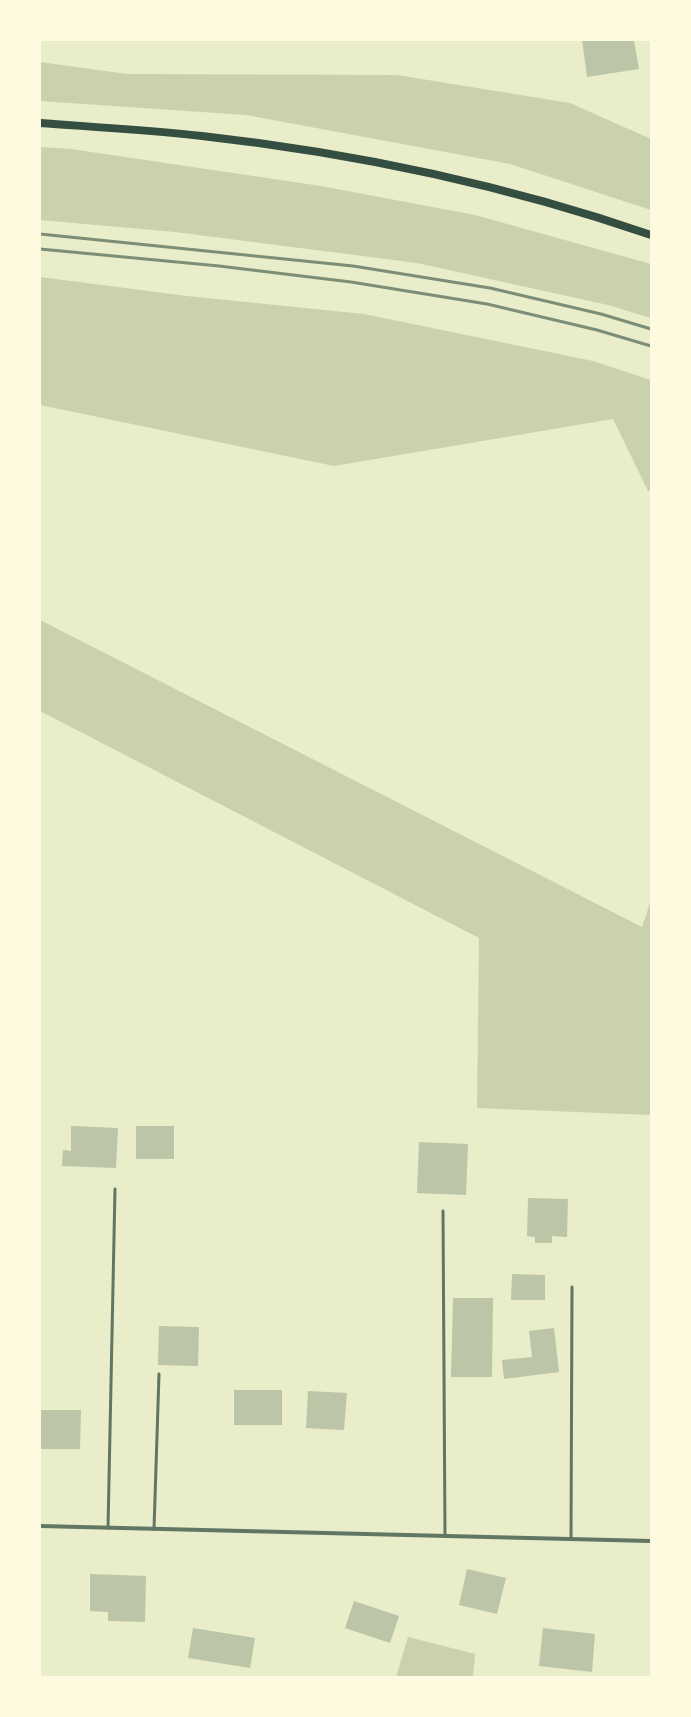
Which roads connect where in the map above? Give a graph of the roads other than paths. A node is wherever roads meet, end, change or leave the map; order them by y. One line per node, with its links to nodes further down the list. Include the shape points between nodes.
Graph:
1 (40, 123): 2 (main road, via 202,136 341,155 484,185 594,215)
2 (651, 235)
3 (115, 1189): 8 (lane)
4 (443, 1211): 10 (lane)
5 (572, 1287): 11 (lane)
6 (159, 1374): 9 (lane)
7 (40, 1526): 8 (street)
8 (108, 1528): 9 (street)
9 (154, 1529): 10 (street)
10 (445, 1536): 11 (street)
11 (571, 1539): 12 (street)
12 (651, 1541)

